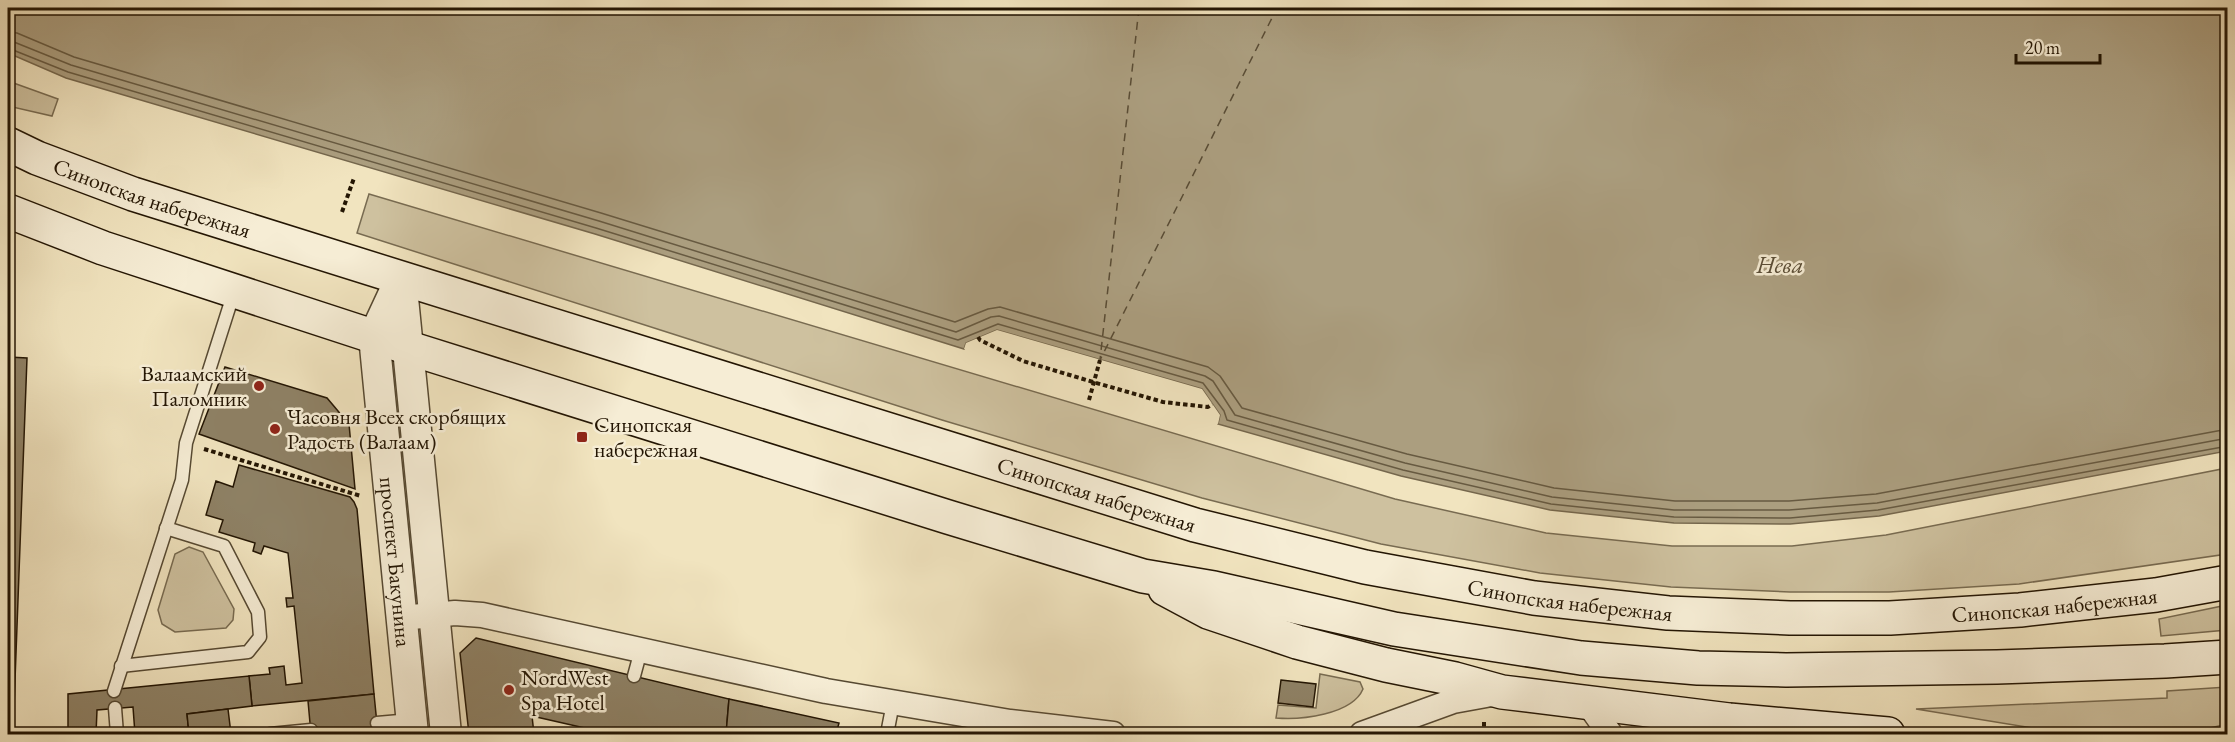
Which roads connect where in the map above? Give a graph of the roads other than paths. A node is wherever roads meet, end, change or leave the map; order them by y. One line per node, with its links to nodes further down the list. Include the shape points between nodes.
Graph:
1 (8, 144): 3 (main road, Синопская набережная, via 133,194)
2 (8, 211): 4 (main road, via 103,248)
3 (401, 278): 5 (street); 6 (street, проспект Бакунина); 9 (main road, Синопская набережная, via 1195,525 1365,567 1534,598 1668,614 1890,618 2020,610 2156,595)
4 (234, 291): 5 (main road); 7 (lane, via 186,444 182,480)
5 (374, 336): 6 (main road); 11 (street, проспект Бакунина)
6 (408, 348): 8 (main road); 10 (street, проспект Бакунина)
7 (166, 528): 14 (lane); 14 (lane, via 224,546 258,612 260,637 248,652)
8 (1143, 576): 13 (main road, via 1394,629 1581,658 1698,668 1997,667); 17 (main road, via 1208,612 1297,642)
9 (2228, 582)
10 (435, 615): 11 (street); 12 (street, via 482,615); 28 (street, проспект Бакунина)
11 (401, 618): 23 (street, проспект Бакунина)
12 (640, 650): 15 (lane); 18 (street)
13 (2228, 657)
14 (121, 666): 16 (lane)
15 (634, 676)
16 (114, 691)
17 (1502, 692): 19 (main road); 30 (street, via 1453,701)
18 (893, 703): 25 (street); 29 (lane)
19 (1588, 703): 21 (main road); 31 (street)
20 (115, 708): 26 (lane)
21 (1729, 720): 32 (street); 33 (main road)
22 (377, 723): 23 (lane)
23 (412, 727)
24 (311, 730): 27 (lane)
25 (1108, 734)
26 (117, 735)
27 (270, 735)
28 (446, 735)
29 (887, 735)
30 (1362, 735)
31 (1610, 735)
32 (1689, 735)
33 (1888, 735)

